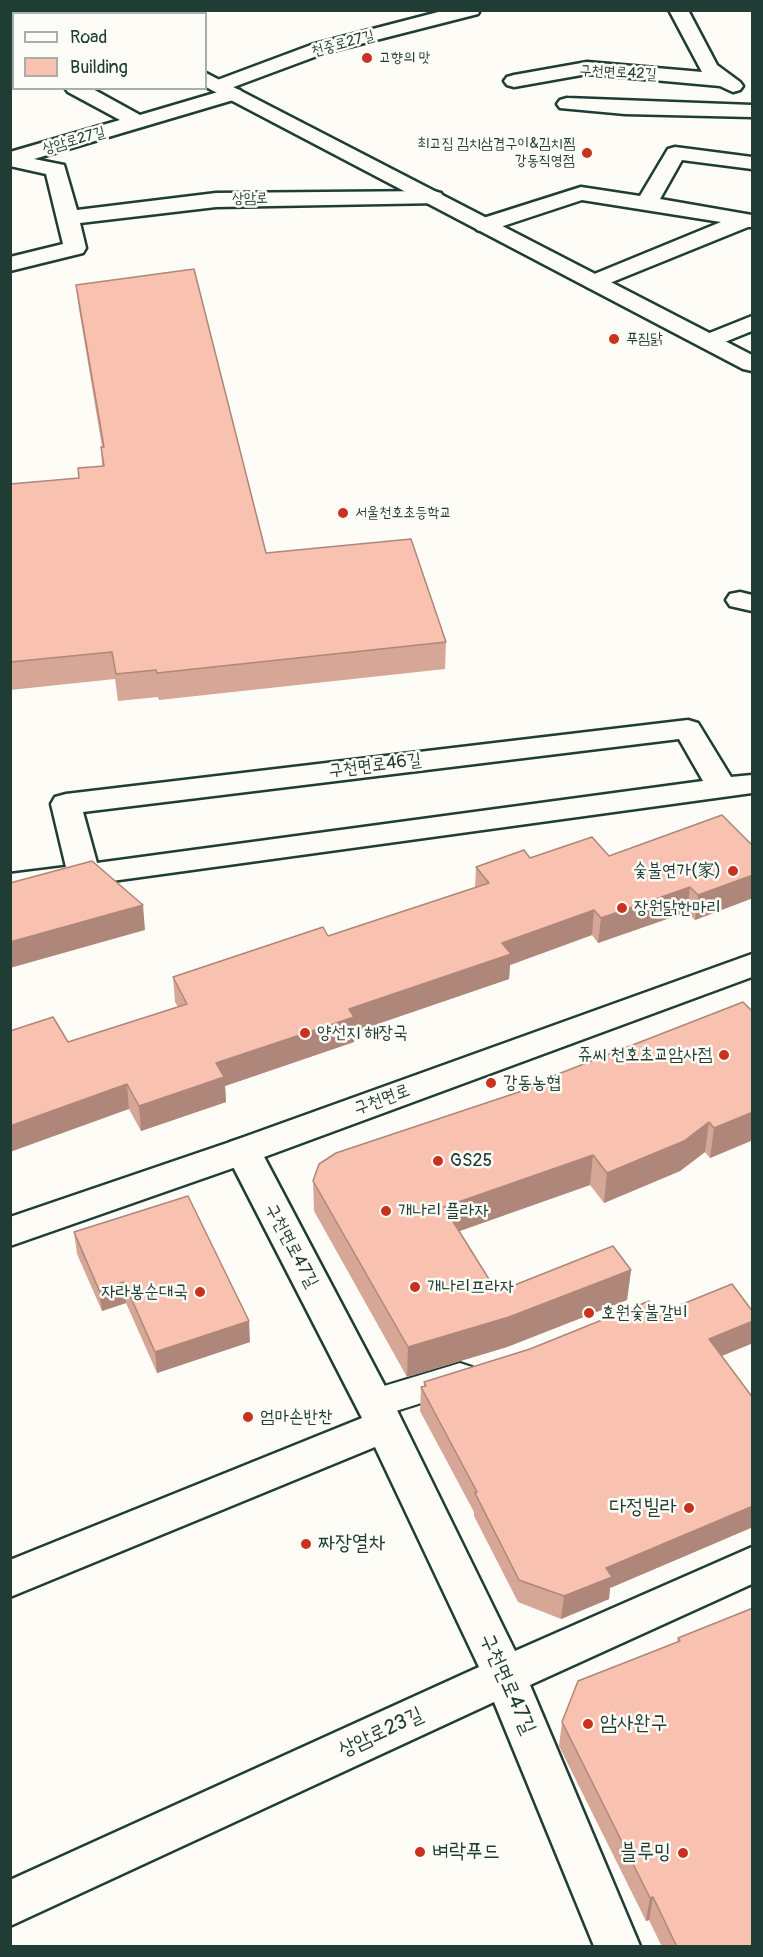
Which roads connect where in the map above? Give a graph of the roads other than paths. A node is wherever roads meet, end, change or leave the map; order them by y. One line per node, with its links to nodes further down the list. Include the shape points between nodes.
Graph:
1 (471, 10): 5 (street, 천중로27길, via 318,49)
2 (678, 10): 3 (street, 구천면로42길, via 709,68)
3 (723, 80): 4 (street, 구천면로42길, via 587,68); 7 (street, 구천면로42길)
4 (514, 81)
5 (219, 87): 10 (street, 상암로27길); 13 (street, 상암로)
6 (79, 90): 10 (street, 상암로27길)
7 (753, 96)
8 (567, 104): 9 (street, 구천면로42길)
9 (753, 111)
10 (138, 122): 11 (street, 상암로27길)
11 (10, 159): 15 (street, 상암로27길, via 56,170)
12 (753, 163): 14 (street, via 675,153)
13 (433, 198): 15 (street, 상암로, via 216,200); 17 (street, 상암로)
14 (647, 204): 16 (street); 17 (street, via 581,193)
15 (68, 218): 18 (street, 상암로27길, via 75,248)
16 (749, 221): 19 (street)
17 (484, 225): 19 (street, 상암로)
18 (10, 264)
19 (596, 282): 21 (street, 상암로)
20 (753, 323): 21 (street)
21 (710, 341): 22 (street, 상암로)
22 (753, 364)
23 (753, 784): 24 (street)
24 (722, 788): 25 (street); 25 (street, 구천면로46길, via 688,729 66,804)
25 (84, 875): 26 (street)
26 (10, 885)
27 (753, 965): 28 (street, 구천면로)
28 (243, 1151): 29 (street, 구천면로); 31 (street, 구천면로47길)
29 (10, 1232)
30 (493, 1368): 31 (lane)
31 (379, 1414): 33 (street); 34 (street, 구천면로47길)
32 (753, 1565): 34 (street, 상암로23길)
33 (10, 1579)
34 (505, 1676): 35 (street, 상암로23길); 36 (street, 구천면로47길)
35 (10, 1904)
36 (618, 1947)

